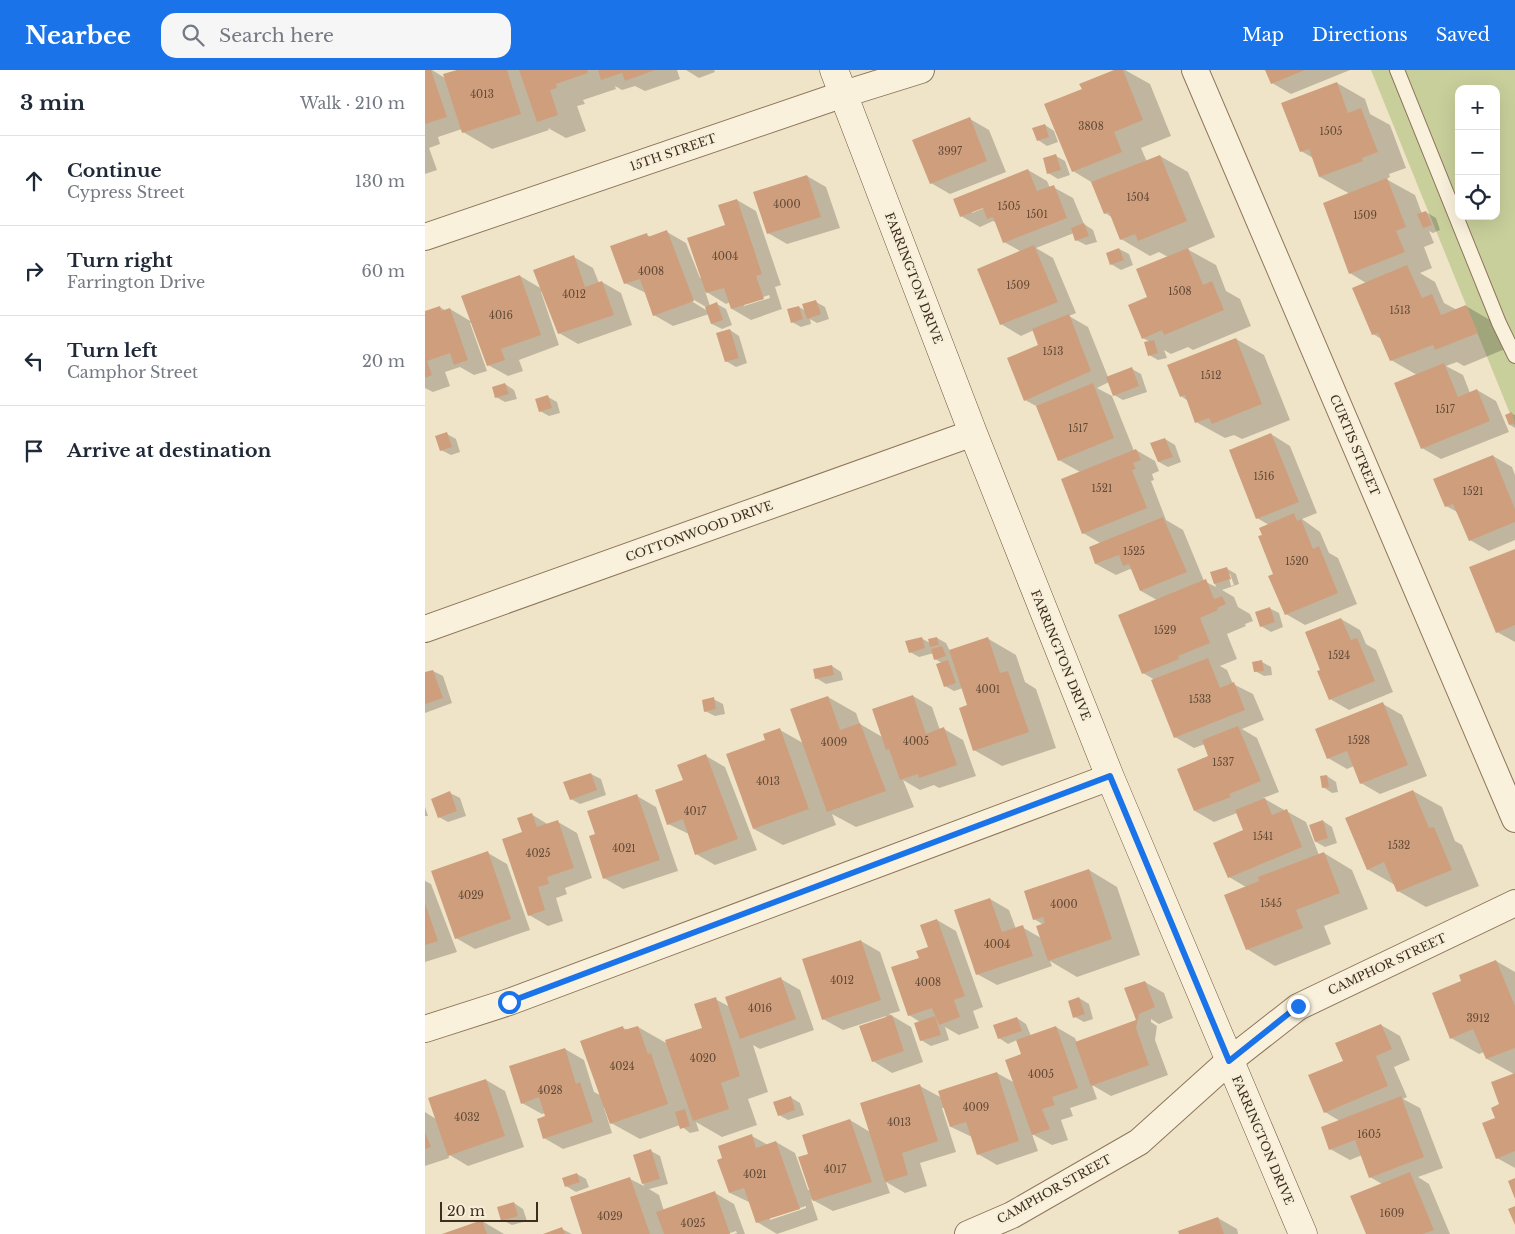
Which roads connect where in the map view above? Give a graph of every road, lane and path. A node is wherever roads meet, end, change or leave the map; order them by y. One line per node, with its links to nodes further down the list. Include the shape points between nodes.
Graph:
1 (921, 70): 4 (street, 15TH STREET)
2 (1195, 70): 10 (street, CURTIS STREET)
3 (1397, 70): 6 (lane)
4 (839, 82): 5 (street, 15TH STREET); 7 (street, FARRINGTON DRIVE)
5 (425, 237)
6 (1515, 356)
7 (973, 433): 8 (street, COTTONWOOD DRIVE); 9 (street, FARRINGTON DRIVE)
8 (425, 629)
9 (1110, 776): 12 (street, via 509,1002); 13 (street, FARRINGTON DRIVE)
10 (1515, 819)
11 (1515, 903): 13 (street, CAMPHOR STREET, via 1298,1006)
12 (425, 1029)
13 (1229, 1061): 14 (street, CAMPHOR STREET, via 1139,1142 1012,1215); 15 (street, FARRINGTON DRIVE)
14 (968, 1234)
15 (1303, 1234)

